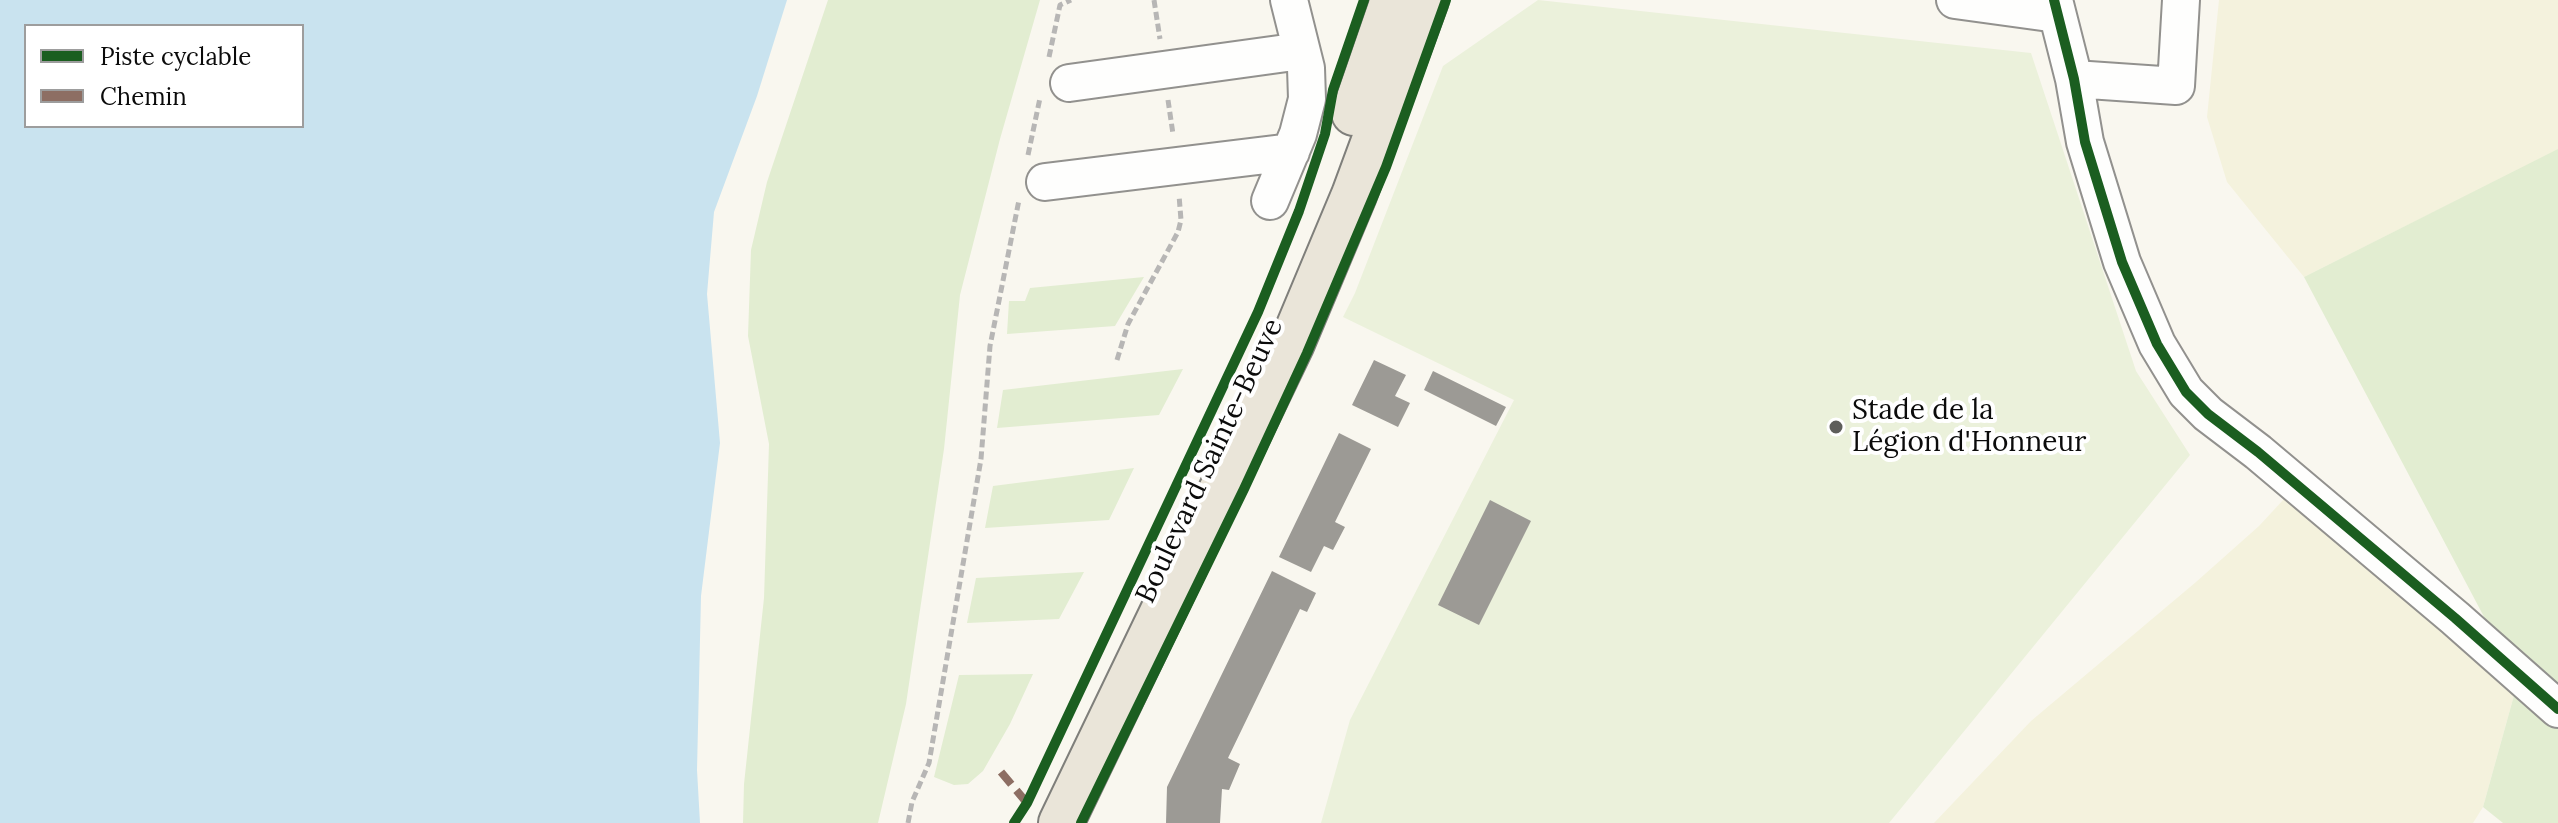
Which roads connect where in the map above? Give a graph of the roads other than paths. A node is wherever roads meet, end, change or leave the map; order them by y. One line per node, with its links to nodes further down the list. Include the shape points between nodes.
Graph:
1 (1289, 0): 7 (street)
2 (1393, 0): 14 (main road, Boulevard Sainte-Beuve, via 1271,335)
3 (1426, 0): 15 (main road, Boulevard Sainte-Beuve, via 1292,343)
4 (1955, 0): 6 (street)
5 (2181, 0): 8 (street, via 2176,86)
6 (2056, 7): 8 (street)
7 (1301, 51): 9 (street); 10 (street, via 1307,99)
8 (2074, 79): 13 (street, via 2088,154 2126,272 2157,344 2186,392)
9 (1053, 80)
10 (1291, 152): 11 (street); 12 (street)
11 (1030, 182)
12 (1270, 201)
13 (2558, 709)
14 (1037, 823)
15 (1061, 823)

